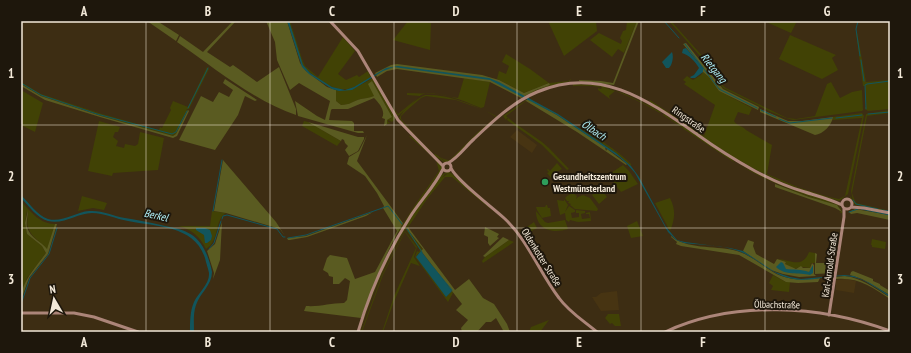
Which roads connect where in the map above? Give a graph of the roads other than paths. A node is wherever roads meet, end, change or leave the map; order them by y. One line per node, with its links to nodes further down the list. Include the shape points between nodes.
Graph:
1 (330, 21): 2 (main road, Oldenkotter Straße, via 355,47 398,120)
2 (447, 167): 3 (main road, Ringstraße, via 499,116 522,99 551,87 593,83 620,89 648,101 721,151 756,171 804,192); 9 (main road, via 414,212 391,250); 10 (main road, Oldenkotter Straße, via 518,233 564,305)
3 (846, 206): 4 (main road, Ringstraße); 6 (main road, Karl-Arnold-Straße)
4 (890, 213)
5 (21, 313): 8 (main road, via 74,313)
6 (829, 316): 7 (main road, Ölbachstraße); 11 (main road, Ölbachstraße, via 781,310 747,312 702,318)
7 (890, 331)
8 (138, 332)
9 (358, 332)
10 (597, 332)
11 (665, 332)

